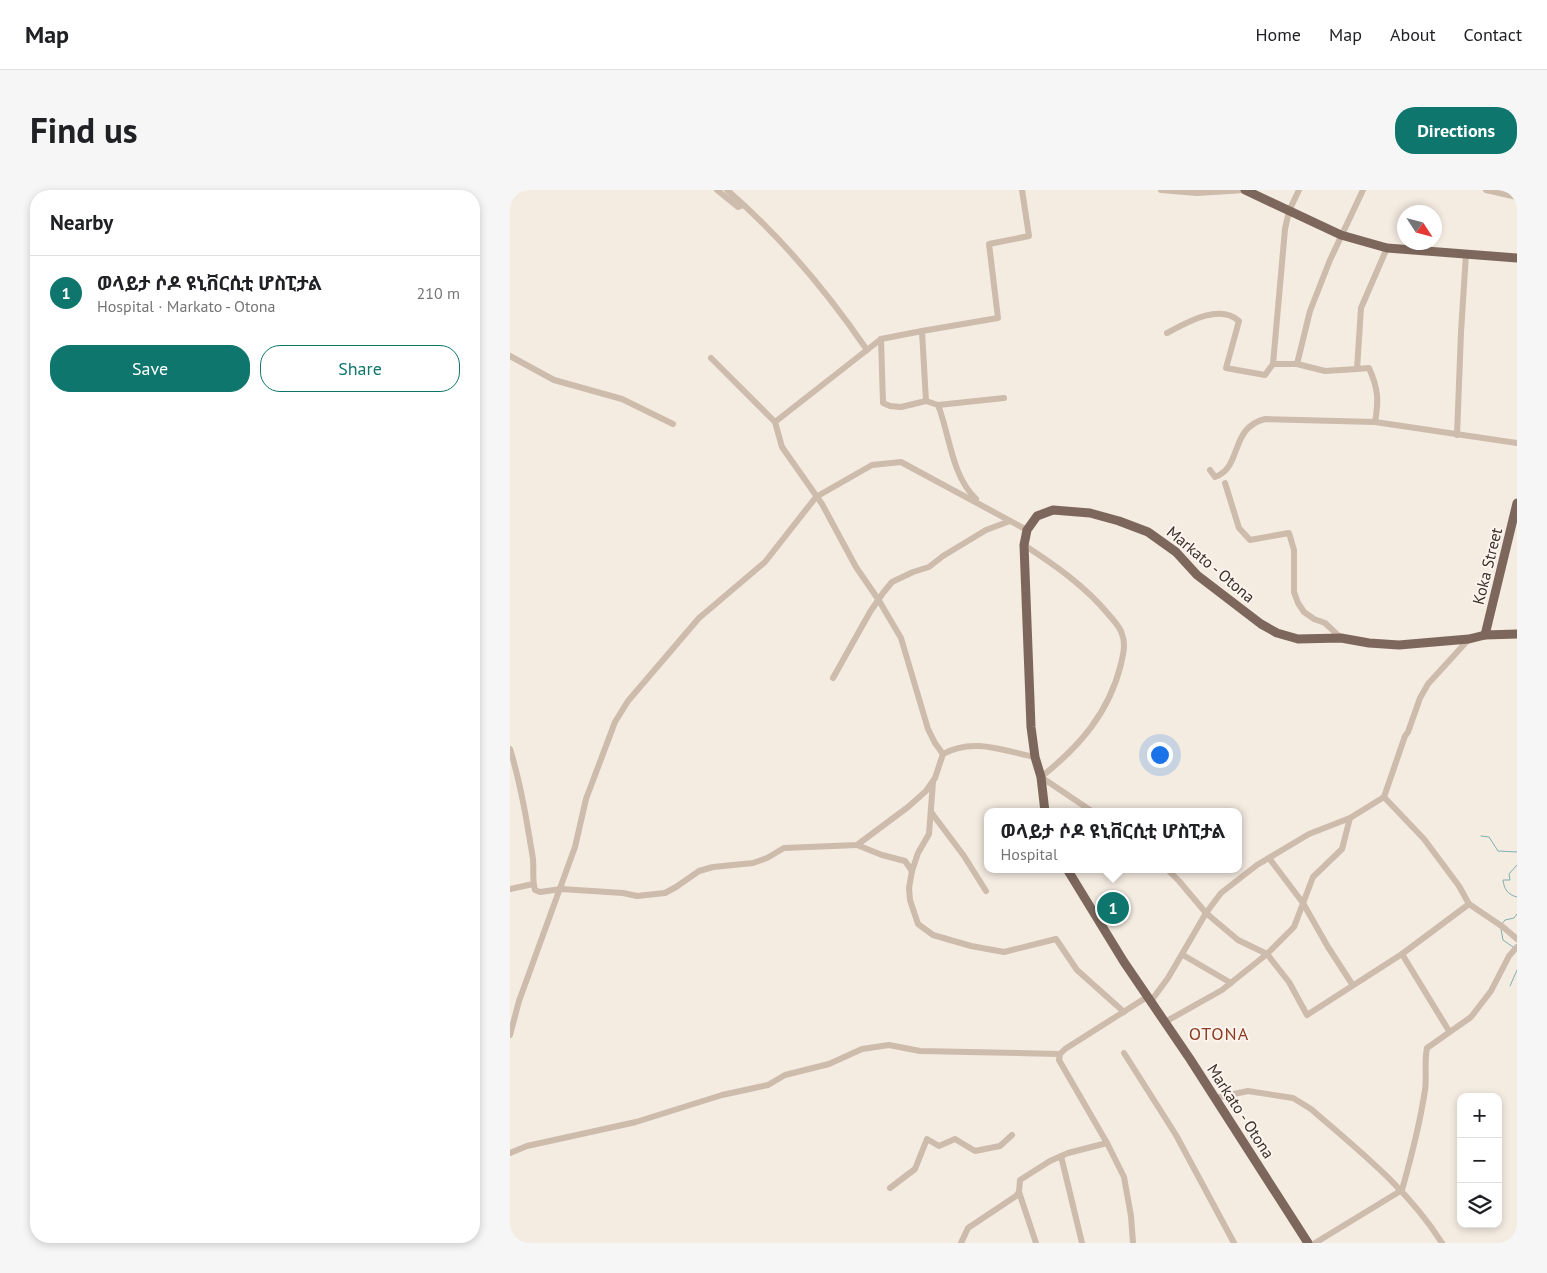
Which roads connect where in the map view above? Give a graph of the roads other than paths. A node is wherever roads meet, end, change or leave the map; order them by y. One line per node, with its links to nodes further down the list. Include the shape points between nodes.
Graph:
1 (716, 190): 10 (street, via 738,207)
2 (727, 190): 10 (street)
3 (1022, 190): 16 (street, via 1030,236 990,244 998,318)
4 (1161, 190): 5 (street, via 1197,193)
5 (1245, 190): 11 (main road)
6 (1299, 190): 11 (street)
7 (1362, 190): 12 (street)
8 (1486, 190): 9 (street)
9 (1517, 197)
10 (743, 205): 19 (street, via 806,270)
11 (1289, 211): 12 (main road); 22 (street)
12 (1341, 235): 13 (main road); 23 (street, via 1310,311)
13 (1387, 248): 14 (main road); 24 (street, via 1361,308)
14 (1466, 254): 15 (main road); 31 (street)
15 (1517, 258)
16 (922, 332): 18 (street); 26 (street)
17 (1167, 333): 22 (street, via 1212,314 1234,317 1239,321 1226,368 1265,375)
18 (881, 339): 19 (street); 26 (street, via 884,402 901,407)
19 (867, 350): 28 (street)
20 (511, 356): 30 (street, via 554,380 622,400)
21 (712, 358): 28 (street)
22 (1272, 364): 23 (street)
23 (1296, 364): 24 (street, via 1325,371)
24 (1357, 369): 29 (street, via 1369,368 1375,381 1378,394)
25 (1004, 398): 27 (street)
26 (926, 400): 27 (street)
27 (938, 405): 36 (street, via 962,480 968,492)
28 (775, 422): 35 (street, via 782,447)
29 (1375, 422): 31 (street); 33 (street, via 1259,420 1242,435 1223,474 1215,477)
30 (673, 424)
31 (1457, 435): 32 (street)
32 (1517, 443)
33 (1210, 470)
34 (1225, 483): 44 (street, via 1239,528 1250,540 1289,533 1294,550 1294,592 1298,603 1304,612 1325,623)
35 (816, 497): 36 (street, via 872,465 901,462); 41 (street); 64 (street, via 765,562 699,618 614,722 586,799)
36 (980, 503): 38 (street)
37 (1517, 503): 43 (main road, Koka Street)
38 (1010, 521): 39 (street); 41 (street, via 986,530 929,567 892,582)
39 (1027, 530): 40 (main road, Markato - Otona); 44 (main road, Markato - Otona, via 1037,516 1052,510 1090,513 1148,532 1176,552 1197,575 1277,633 1298,638)
40 (1024, 544): 49 (main road, Markato - Otona); 50 (street, via 1060,569 1098,602 1123,634 1124,652 1112,694 1096,721 1066,757)
41 (878, 600): 46 (street); 48 (street, via 901,638 928,728)
42 (1517, 634): 43 (main road, Markato - Otona)
43 (1485, 635): 45 (main road, Markato - Otona)
44 (1342, 638): 45 (main road, Markato - Otona, via 1399,645)
45 (1469, 639): 52 (street, via 1428,684 1420,698)
46 (833, 678)
47 (510, 749): 62 (street, via 518,774 530,842)
48 (943, 754): 49 (street, via 953,748 974,746 996,747); 51 (street)
49 (1035, 757): 50 (main road, Markato - Otona)
50 (1041, 778): 53 (main road, Markato - Otona); 54 (street)
51 (934, 781): 55 (street); 57 (street, via 908,807)
52 (1384, 797): 56 (street); 67 (street, via 1424,839)
53 (1044, 808)
54 (1087, 808)
55 (932, 812): 59 (street, via 929,834); 65 (street)
56 (1350, 818): 58 (street, via 1309,834); 66 (street, via 1342,849 1313,877)
57 (857, 845): 59 (street, via 905,861); 64 (street, via 784,848 753,862 699,871 665,893 637,896)
58 (1269, 858): 66 (street); 68 (street, via 1221,893)
59 (912, 871): 77 (street, via 910,900 918,924 933,935 1004,952 1056,939 1077,970)
60 (1069, 873): 76 (main road, Markato - Otona)
61 (1171, 873): 68 (street)
62 (533, 884): 63 (street); 64 (street, via 540,892)
63 (510, 889)
64 (561, 889): 80 (street, via 519,1001)
65 (986, 891)
66 (1303, 902): 71 (street, via 1294,927); 75 (street)
67 (1469, 904): 69 (street); 72 (street)
68 (1206, 913): 71 (street, via 1238,940); 73 (street)
69 (1517, 940)
70 (1516, 948): 79 (street, via 1471,1017)
71 (1267, 954): 74 (street); 75 (street, via 1289,982 1307,1015)
72 (1402, 954): 75 (street); 79 (street)
73 (1183, 955): 74 (street); 76 (street)
74 (1231, 983): 78 (street)
75 (1352, 984)
76 (1149, 999): 77 (street); 78 (main road, Markato - Otona)
77 (1124, 1012): 82 (street)
78 (1166, 1022): 83 (main road, Markato - Otona)
79 (1449, 1031): 89 (street, via 1427,1048 1423,1101)
80 (510, 1035)
81 (1124, 1053): 95 (street, via 1176,1135)
82 (1060, 1054): 85 (street, via 1062,1066); 86 (street, via 920,1051 889,1045 862,1049 829,1064 785,1075 768,1085)
83 (1216, 1098): 89 (street, via 1248,1091 1293,1098 1310,1109); 96 (main road, Markato - Otona)
84 (1012, 1135): 88 (street, via 1000,1146 975,1151 955,1139 939,1146 927,1139 916,1170)
85 (1107, 1143): 87 (street); 94 (street, via 1124,1177 1132,1216)
86 (510, 1153)
87 (1061, 1156): 90 (street, via 1020,1180); 93 (street)
88 (890, 1188)
89 (1402, 1190): 97 (street); 98 (street)
90 (1020, 1192): 91 (street, via 968,1228); 92 (street)
91 (961, 1243)
92 (1036, 1243)
93 (1082, 1243)
94 (1133, 1243)
95 (1234, 1243)
96 (1308, 1243)
97 (1315, 1243)
98 (1442, 1243)

